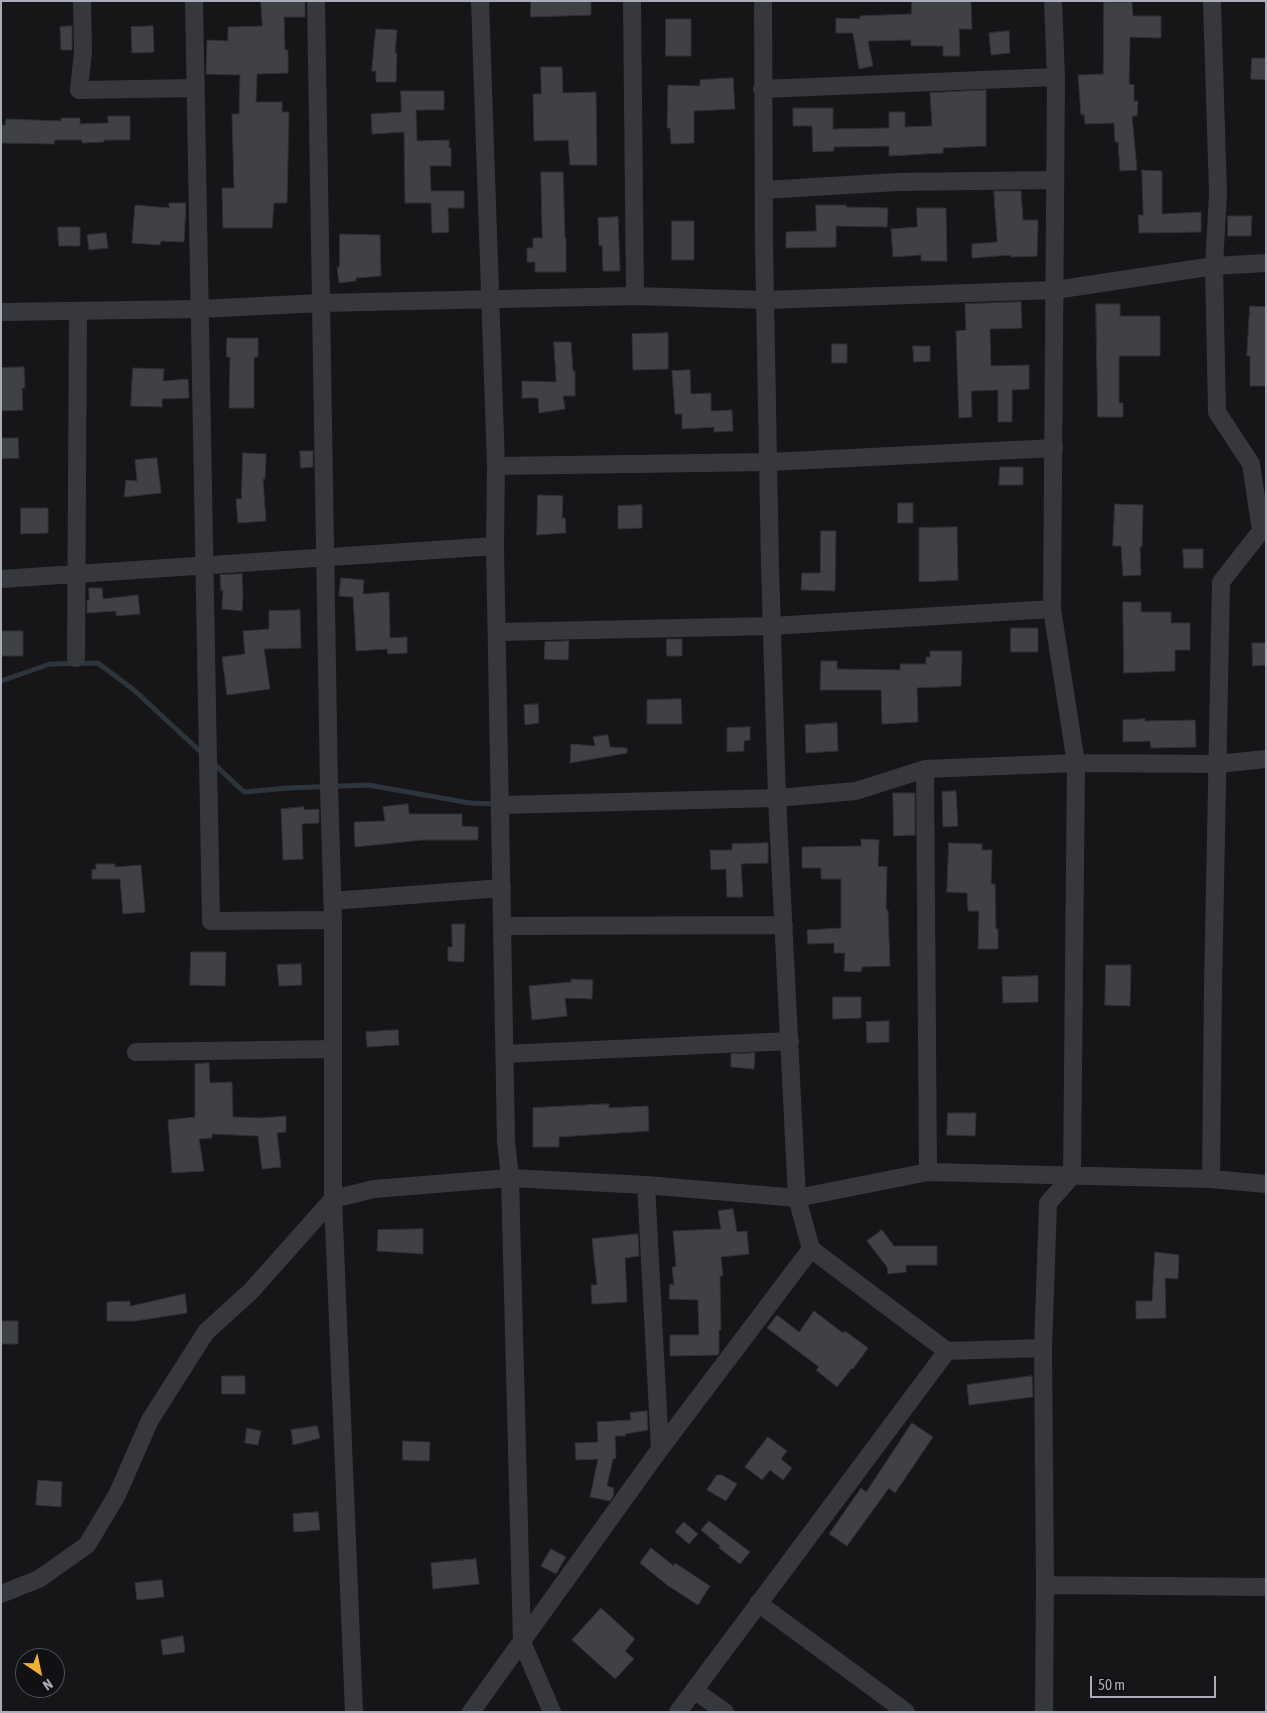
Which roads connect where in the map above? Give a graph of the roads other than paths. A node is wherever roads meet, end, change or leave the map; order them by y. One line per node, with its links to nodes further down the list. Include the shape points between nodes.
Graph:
1 (82, 1): 10 (street, via 83,52 79,90)
2 (194, 1): 10 (street)
3 (316, 1): 20 (street)
4 (480, 1): 18 (street)
5 (632, 1): 17 (street)
6 (763, 1): 11 (street)
7 (1053, 1): 9 (street)
8 (1212, 1): 15 (street, via 1218,193)
9 (1056, 77): 11 (street); 12 (street)
10 (196, 88): 21 (street)
11 (762, 89): 13 (street)
12 (1055, 180): 13 (street, via 897,182); 16 (street)
13 (764, 190): 19 (street)
14 (1266, 262): 15 (street)
15 (1214, 266): 16 (street); 38 (street, via 1217,412 1251,464 1261,531 1221,582)
16 (1055, 290): 19 (street); 24 (street)
17 (635, 296): 18 (street); 19 (street)
18 (491, 300): 20 (street); 26 (street)
19 (766, 300): 25 (street)
20 (321, 303): 21 (street); 28 (street)
21 (200, 309): 22 (street); 29 (street)
22 (78, 311): 23 (street); 30 (street)
23 (1, 312)
24 (1054, 448): 25 (street); 32 (street)
25 (768, 462): 26 (street); 33 (street)
26 (496, 466): 27 (street)
27 (495, 546): 28 (street); 34 (street)
28 (325, 556): 29 (street); 43 (street)
29 (204, 566): 30 (street); 44 (street, via 211,921)
30 (76, 574): 31 (street); 35 (street)
31 (1, 579)
32 (1052, 609): 33 (street); 37 (street)
33 (772, 626): 34 (street); 40 (street)
34 (498, 632): 41 (street)
35 (76, 658)
36 (1266, 759): 38 (street)
37 (1076, 763): 38 (street); 39 (street); 52 (street)
38 (1217, 764): 54 (street)
39 (925, 769): 40 (street, via 856,791); 51 (street)
40 (777, 798): 41 (street); 45 (street)
41 (501, 805): 42 (street)
42 (502, 888): 43 (street); 46 (street)
43 (332, 901): 44 (street)
44 (333, 920): 48 (street)
45 (784, 925): 46 (street); 47 (street)
46 (503, 926): 50 (street)
47 (790, 1041): 50 (street); 57 (street)
48 (333, 1049): 49 (street); 58 (street)
49 (136, 1052)
50 (505, 1054): 53 (street, via 506,1141)
51 (928, 1172): 52 (street); 57 (street)
52 (1072, 1176): 54 (street); 60 (street, via 1048,1203)
53 (510, 1178): 56 (street); 58 (street, via 374,1189); 67 (street)
54 (1211, 1179): 55 (street)
55 (1266, 1184)
56 (646, 1185): 57 (street); 62 (street)
57 (798, 1198): 59 (street)
58 (333, 1199): 65 (street, via 251,1292 206,1332 150,1420 117,1496 87,1545 39,1579); 69 (street)
59 (811, 1249): 61 (street); 62 (street)
60 (1043, 1348): 61 (street); 63 (street)
61 (947, 1351): 66 (street)
62 (660, 1450): 67 (street)
63 (1045, 1585): 64 (street); 75 (street)
64 (1266, 1587)
65 (1, 1594)
66 (758, 1603): 68 (street); 74 (street)
67 (522, 1642): 70 (street); 71 (street)
68 (694, 1690): 72 (street); 73 (street)
69 (354, 1712)
70 (472, 1712)
71 (552, 1712)
72 (678, 1712)
73 (725, 1712)
74 (906, 1712)
75 (1044, 1712)

